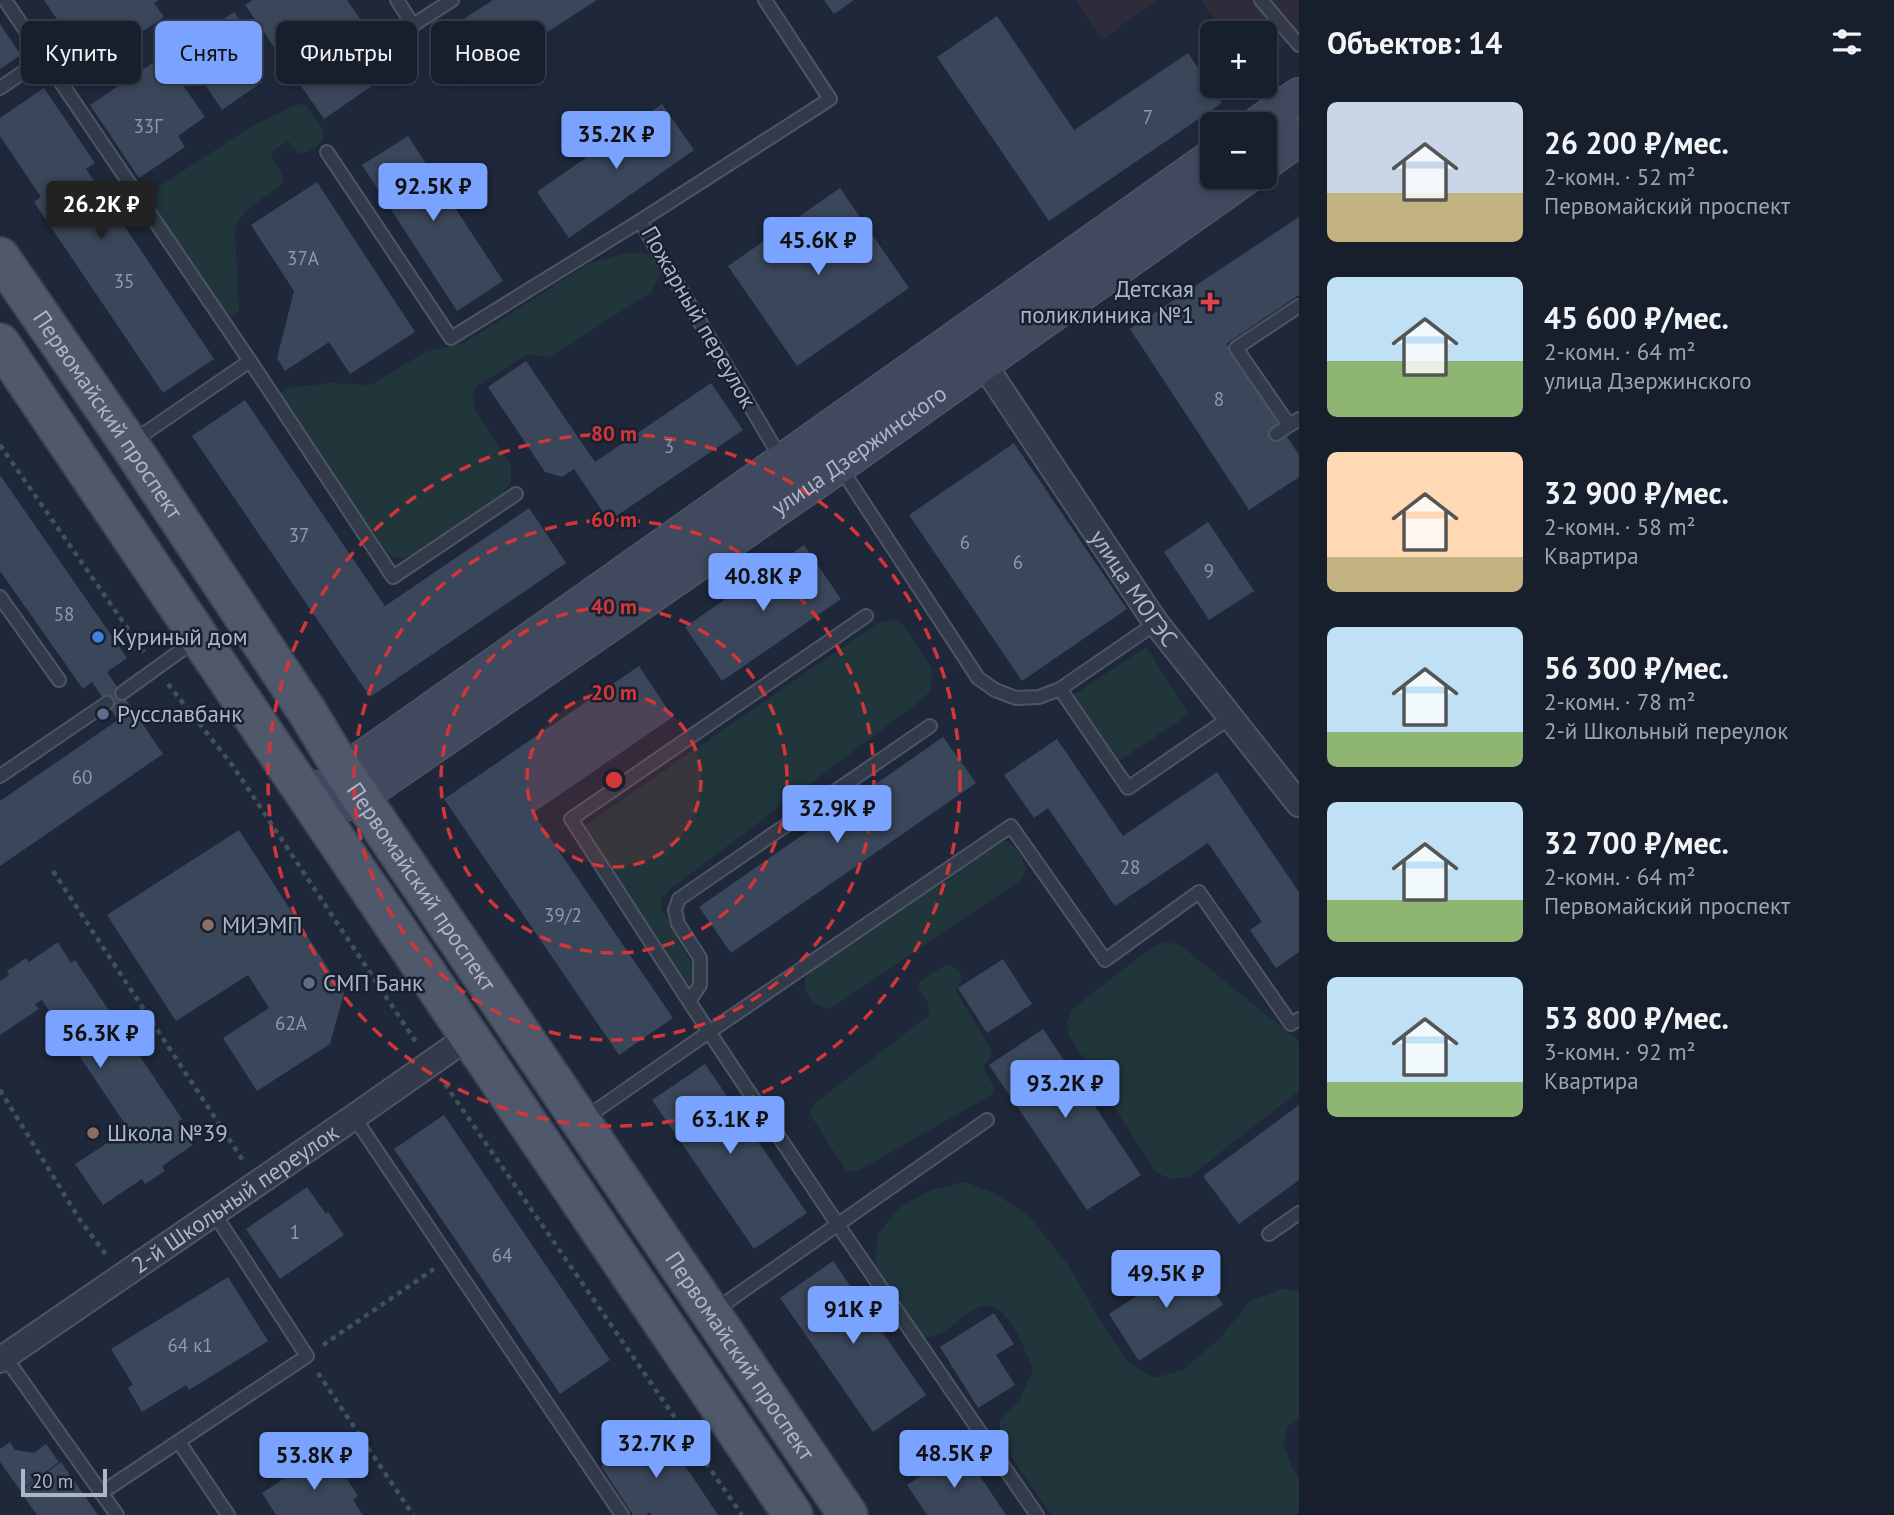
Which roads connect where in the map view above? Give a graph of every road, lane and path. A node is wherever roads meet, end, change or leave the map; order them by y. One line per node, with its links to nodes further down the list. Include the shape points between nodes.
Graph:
1 (5, 0): 6 (lane)
2 (397, 0): 3 (lane, via 413,25)
3 (452, 0)
4 (765, 0): 18 (lane, Пожарный переулок, via 830,99)
5 (1261, 0): 7 (lane)
6 (21, 24)
7 (1299, 45)
8 (21, 74): 10 (lane)
9 (62, 84): 22 (lane)
10 (0, 88)
11 (1299, 96): 12 (main road)
12 (1276, 112)
13 (1299, 138): 15 (main road)
14 (327, 152): 18 (lane, via 452,338)
15 (1277, 154)
16 (1200, 167): 28 (main road, улица Дзержинского)
17 (1228, 189): 23 (main road, улица Дзержинского)
18 (640, 221): 28 (lane, Пожарный переулок)
19 (0, 257): 26 (main road, Первомайский проспект)
20 (1299, 306): 24 (lane, via 1236,348)
21 (0, 344): 34 (main road, Первомайский проспект)
22 (250, 361): 26 (lane); 30 (lane, via 393,577)
23 (982, 363): 29 (main road, улица Дзержинского); 33 (street, улица МОГЭС)
24 (1294, 422): 25 (lane)
25 (1276, 434)
26 (129, 444): 43 (main road, Первомайский проспект, via 308,713)
27 (0, 445): 35 (path)
28 (783, 462): 43 (main road, улица Дзержинского, via 405,729)
29 (838, 465): 37 (lane, via 978,678 1016,698); 43 (main road, улица Дзержинского)
30 (516, 494)
31 (0, 597): 36 (lane)
32 (866, 616): 46 (lane, via 571,819)
33 (1156, 623): 37 (lane); 40 (street, улица МОГЭС)
34 (200, 637): 35 (lane); 43 (main road, Первомайский проспект, via 295,781)
35 (156, 669): 38 (lane); 50 (path, via 233,766)
36 (59, 680)
37 (1060, 690): 40 (lane, via 1128,788)
38 (122, 693)
39 (107, 703): 42 (lane)
40 (1231, 718): 44 (street, улица МОГЭС)
41 (930, 726): 46 (lane, via 679,899 675,910 678,924 700,958 700,985)
42 (0, 776)
43 (341, 800): 49 (main road, Первомайский проспект); 54 (main road, Первомайский проспект)
44 (1299, 804)
45 (53, 871): 55 (path)
46 (690, 1000): 48 (lane)
47 (1299, 1018): 48 (lane, via 1291,1024 1199,892 1105,960 1011,825)
48 (709, 1032): 54 (lane); 58 (lane)
49 (468, 1037): 50 (street, 2-й Школьный переулок); 72 (main road, Первомайский проспект)
50 (431, 1064): 52 (street, 2-й Школьный переулок); 71 (path)
51 (0, 1090): 61 (path, via 80,1220)
52 (354, 1117): 55 (street, 2-й Школьный переулок); 60 (lane)
53 (987, 1120): 58 (lane)
54 (581, 1121): 62 (main road, Первомайский проспект)
55 (258, 1183): 56 (street, 2-й Школьный переулок)
56 (214, 1213): 61 (street, 2-й Школьный переулок); 63 (lane)
57 (1299, 1213): 59 (lane)
58 (838, 1225): 62 (lane); 74 (lane)
59 (1269, 1234)
60 (450, 1259): 63 (path); 70 (lane)
61 (122, 1276): 64 (street, 2-й Школьный переулок)
62 (711, 1313): 73 (main road, Первомайский проспект)
63 (307, 1356): 65 (lane); 69 (path)
64 (2, 1358): 66 (lane)
65 (179, 1442): 66 (lane); 68 (lane)
66 (101, 1493): 67 (lane)
67 (117, 1515)
68 (228, 1515)
69 (413, 1515)
70 (622, 1515)
71 (743, 1515)
72 (793, 1515)
73 (848, 1515)
74 (1037, 1515)

